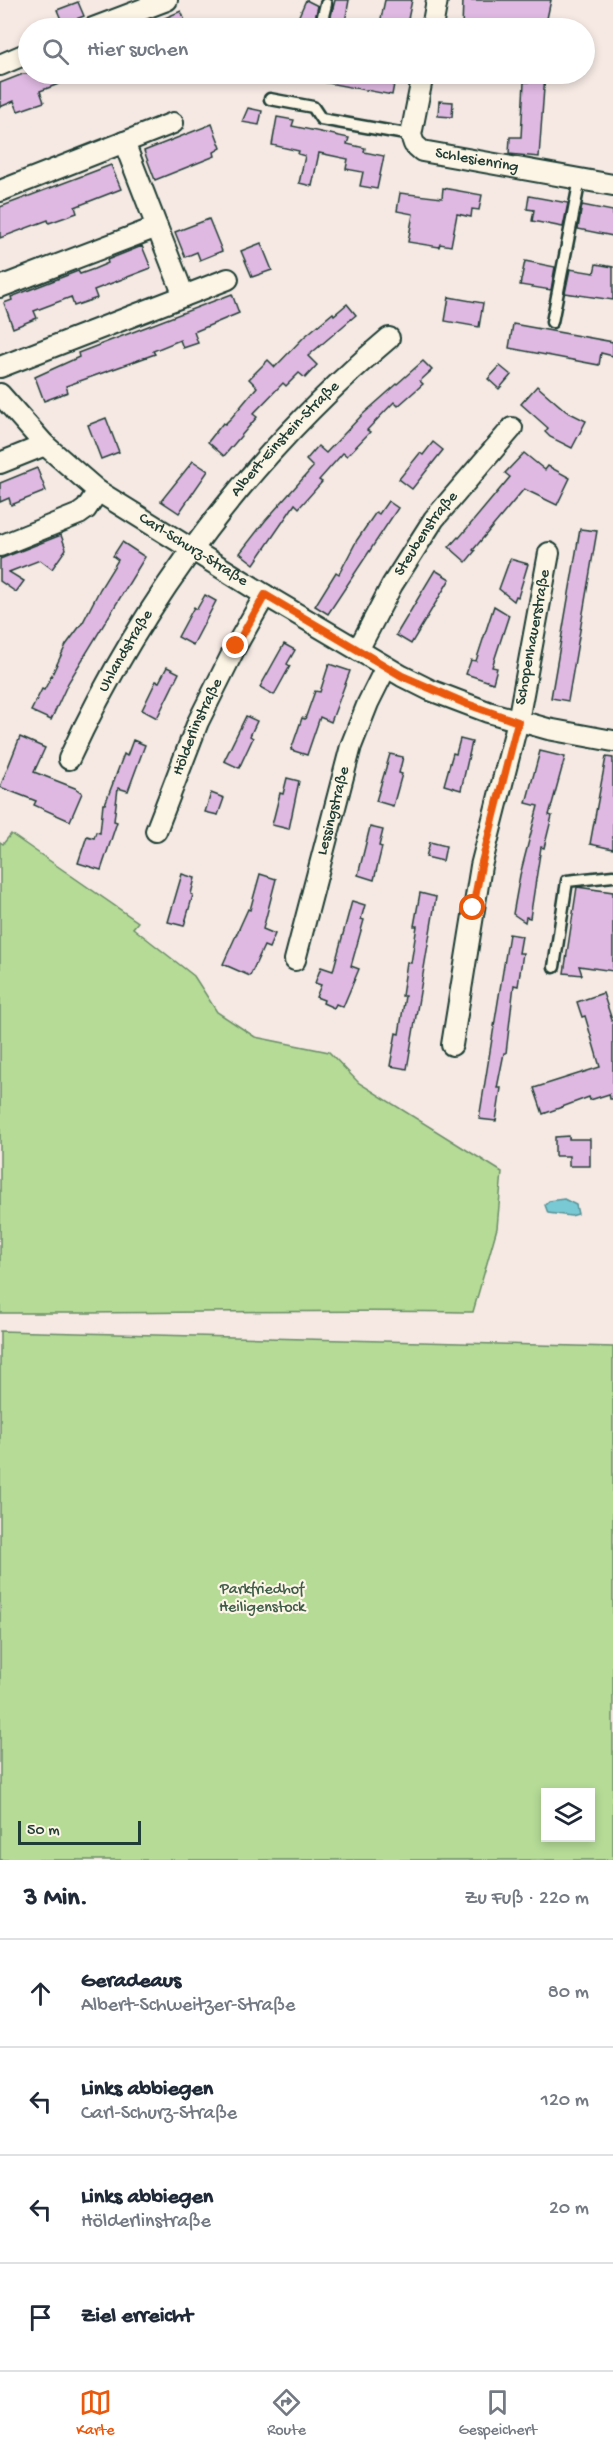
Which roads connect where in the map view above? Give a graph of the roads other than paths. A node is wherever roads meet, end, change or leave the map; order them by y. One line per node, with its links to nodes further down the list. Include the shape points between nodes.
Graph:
1 (167, 0): 4 (street)
2 (437, 0): 6 (street)
3 (326, 4): 5 (lane)
4 (119, 18)
5 (322, 18)
6 (434, 18)
7 (18, 58): 8 (street)
8 (0, 64)
9 (421, 84): 12 (street)
10 (270, 99): 12 (lane, via 313,107 321,119)
11 (173, 123): 13 (street)
12 (411, 135): 14 (street, Schlesienring, via 422,151)
13 (124, 142): 16 (street); 17 (street)
14 (580, 179): 15 (street, Schlesienring); 21 (lane)
15 (613, 185)
16 (0, 191)
17 (158, 227): 19 (street); 20 (street)
18 (228, 279): 20 (street)
19 (0, 286)
20 (184, 296): 23 (street)
21 (552, 322)
22 (389, 338): 30 (street, Albert-Einstein-Straße, via 290,431)
23 (0, 367)
24 (0, 394): 26 (street, Carl-Schurz-Straße)
25 (512, 428): 33 (street, Steubenstraße, via 434,519 392,585)
26 (45, 445): 27 (street); 28 (street, Carl-Schurz-Straße)
27 (0, 463)
28 (98, 491): 29 (street, via 79,514); 30 (street, Carl-Schurz-Straße)
29 (0, 546)
30 (193, 550): 32 (street, Carl-Schurz-Straße); 37 (street, Uhlandstraße, via 130,641)
31 (549, 553): 35 (street, Schopenhauerstraße)
32 (265, 595): 33 (street, Carl-Schurz-Straße); 38 (street, Hölderlinstraße, via 198,722)
33 (358, 650): 34 (street, Carl-Schurz-Straße)
34 (386, 667): 35 (street, Carl-Schurz-Straße, via 430,690); 40 (street, Lessingstraße, via 347,757)
35 (518, 722): 36 (street, Carl-Schurz-Straße); 42 (street, Schopenhauerstraße, via 481,866)
36 (613, 741)
37 (69, 759)
38 (156, 831)
39 (613, 876): 41 (lane, via 567,881)
40 (295, 960)
41 (554, 967)
42 (452, 1044)

